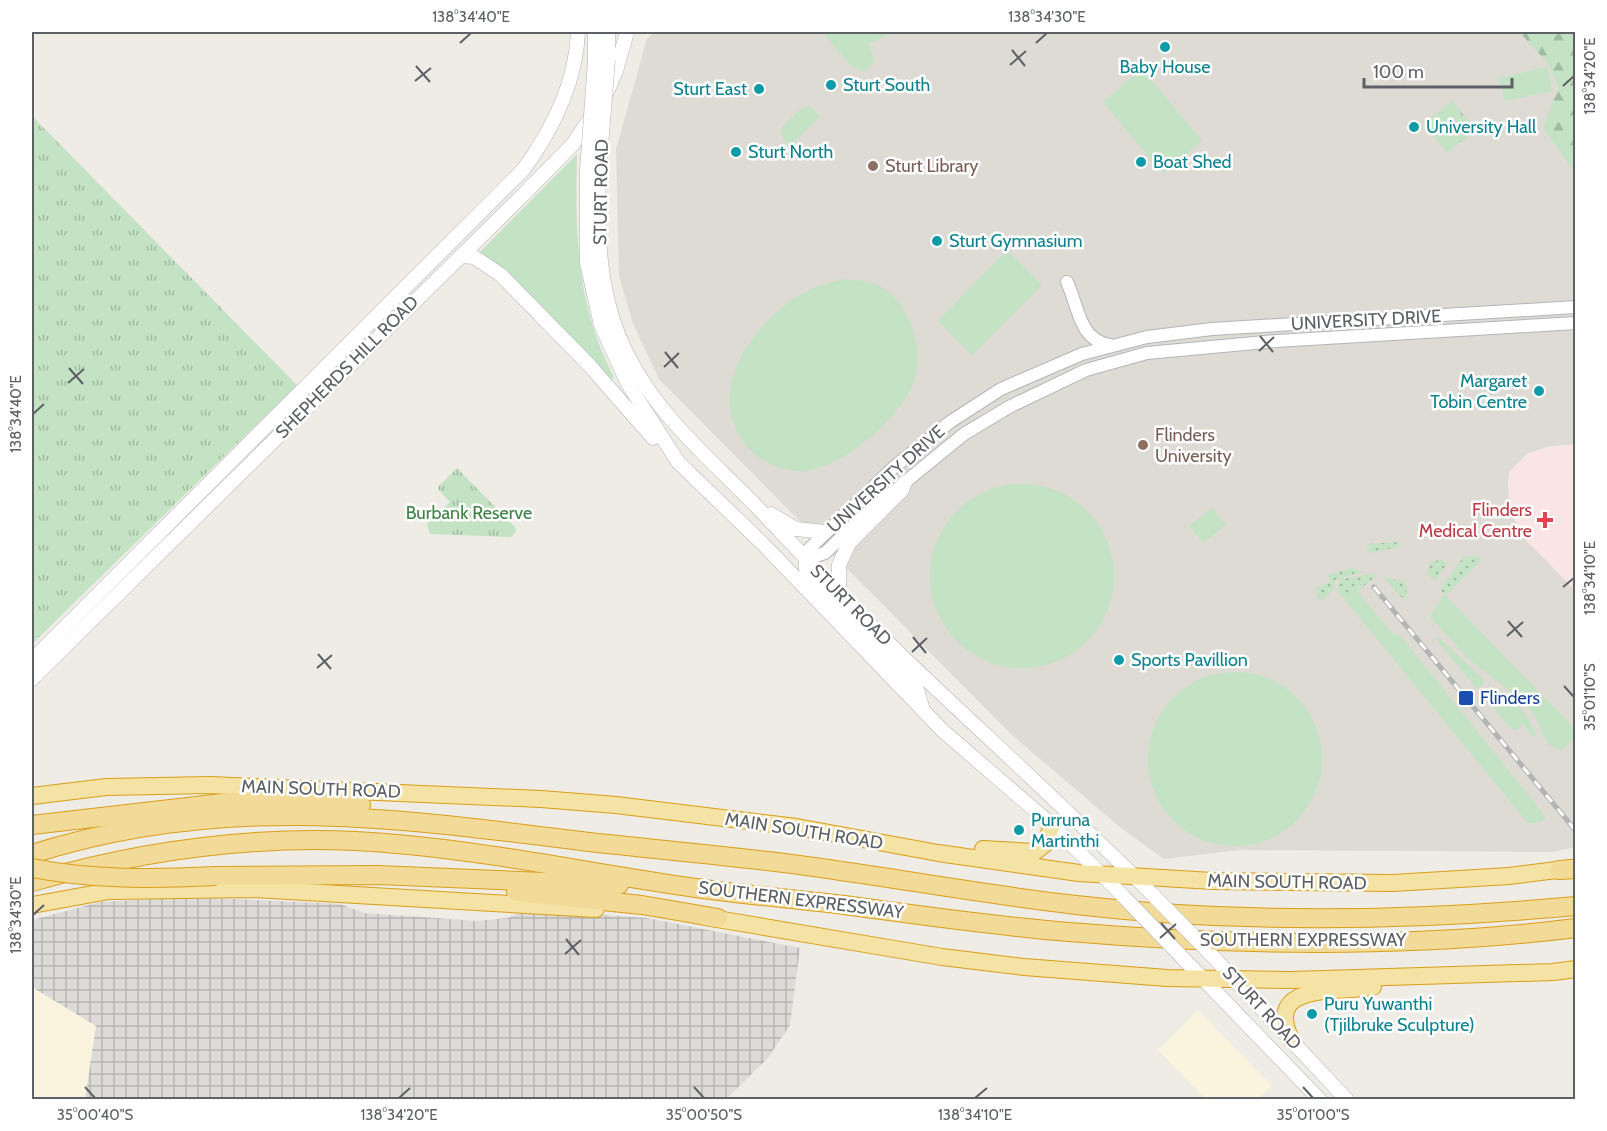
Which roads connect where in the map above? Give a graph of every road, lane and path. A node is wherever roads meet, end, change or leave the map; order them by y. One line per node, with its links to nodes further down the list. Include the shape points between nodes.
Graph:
1 (578, 32): 19 (main road, SHEPHERDS HILL ROAD, via 572,73 557,114 523,170)
2 (595, 32): 5 (main road, STURT ROAD)
3 (608, 32): 5 (main road, STURT ROAD)
4 (627, 32): 7 (main road, SHEPHERDS HILL ROAD, via 606,95 573,144)
5 (601, 61): 6 (main road, STURT ROAD, bridge)
6 (593, 170): 12 (main road, STURT ROAD, via 587,263 601,325 628,384); 14 (main road, STURT ROAD, via 601,273 612,320 627,356 661,409)
7 (461, 256): 12 (main road, via 474,257 501,275); 20 (main road, SHEPHERDS HILL ROAD)
8 (1066, 282): 11 (street, via 1086,332 1097,343)
9 (1575, 307): 11 (street, UNIVERSITY DRIVE, via 1212,329)
10 (1575, 323): 13 (street, UNIVERSITY DRIVE, via 1147,353 1086,370 1009,407 964,434)
11 (1115, 345): 15 (street, UNIVERSITY DRIVE, via 1082,354 979,402 914,450)
12 (678, 462): 16 (main road, STURT ROAD)
13 (905, 482): 17 (street, UNIVERSITY DRIVE, via 825,553); 18 (main road, via 902,490 849,543 839,565)
14 (754, 504): 15 (main road, via 796,529); 17 (main road, STURT ROAD)
15 (825, 532): 17 (street, UNIVERSITY DRIVE, via 808,550)
16 (764, 545): 17 (main road); 21 (main road, STURT ROAD)
17 (806, 559): 18 (main road, STURT ROAD); 21 (main road, via 806,570 812,580 916,686)
18 (839, 593): 31 (main road, STURT ROAD)
19 (32, 660)
20 (32, 679)
21 (922, 710): 24 (main road, STURT ROAD)
22 (32, 796): 27 (highway, MAIN SOUTH ROAD, via 106,787 210,785 530,798 796,827)
23 (32, 825): 26 (highway, via 210,803 337,802 431,812)
24 (1052, 825): 27 (highway, via 1045,844 1035,852 981,849); 29 (main road, STURT ROAD)
25 (32, 854): 26 (highway, SOUTHERN EXPRESSWAY, via 162,824 311,814 419,821)
26 (689, 854): 37 (highway, SOUTHERN EXPRESSWAY, via 810,867 1079,906 1194,914 1420,916)
27 (950, 855): 29 (highway, MAIN SOUTH ROAD)
28 (1571, 868): 31 (highway, MAIN SOUTH ROAD, via 1440,881 1337,884)
29 (1101, 874): 31 (highway, MAIN SOUTH ROAD); 43 (main road, STURT ROAD, bridge)
30 (378, 875): 32 (highway, bridge); 33 (highway); 38 (highway, via 394,882 642,905)
31 (1134, 876): 42 (main road, STURT ROAD, bridge)
32 (34, 878): 33 (highway, SOUTHERN EXPRESSWAY, via 195,848 330,840 421,847)
33 (696, 888): 39 (highway, SOUTHERN EXPRESSWAY, via 986,924 1217,942 1369,942)
34 (1575, 898): 37 (highway)
35 (32, 905): 38 (highway, via 125,890 252,889)
36 (1575, 906): 37 (highway, SOUTHERN EXPRESSWAY)
37 (1517, 911)
38 (718, 918): 43 (highway, via 942,957 1024,967)
39 (1575, 928)
40 (1575, 969): 41 (highway)
41 (1405, 976): 42 (highway); 44 (highway, via 1368,988 1300,995 1286,1014)
42 (1234, 978): 43 (highway); 44 (main road, STURT ROAD)
43 (1204, 979): 45 (main road, STURT ROAD)
44 (1291, 1039): 46 (main road, STURT ROAD)
45 (1320, 1100)
46 (1347, 1100)

